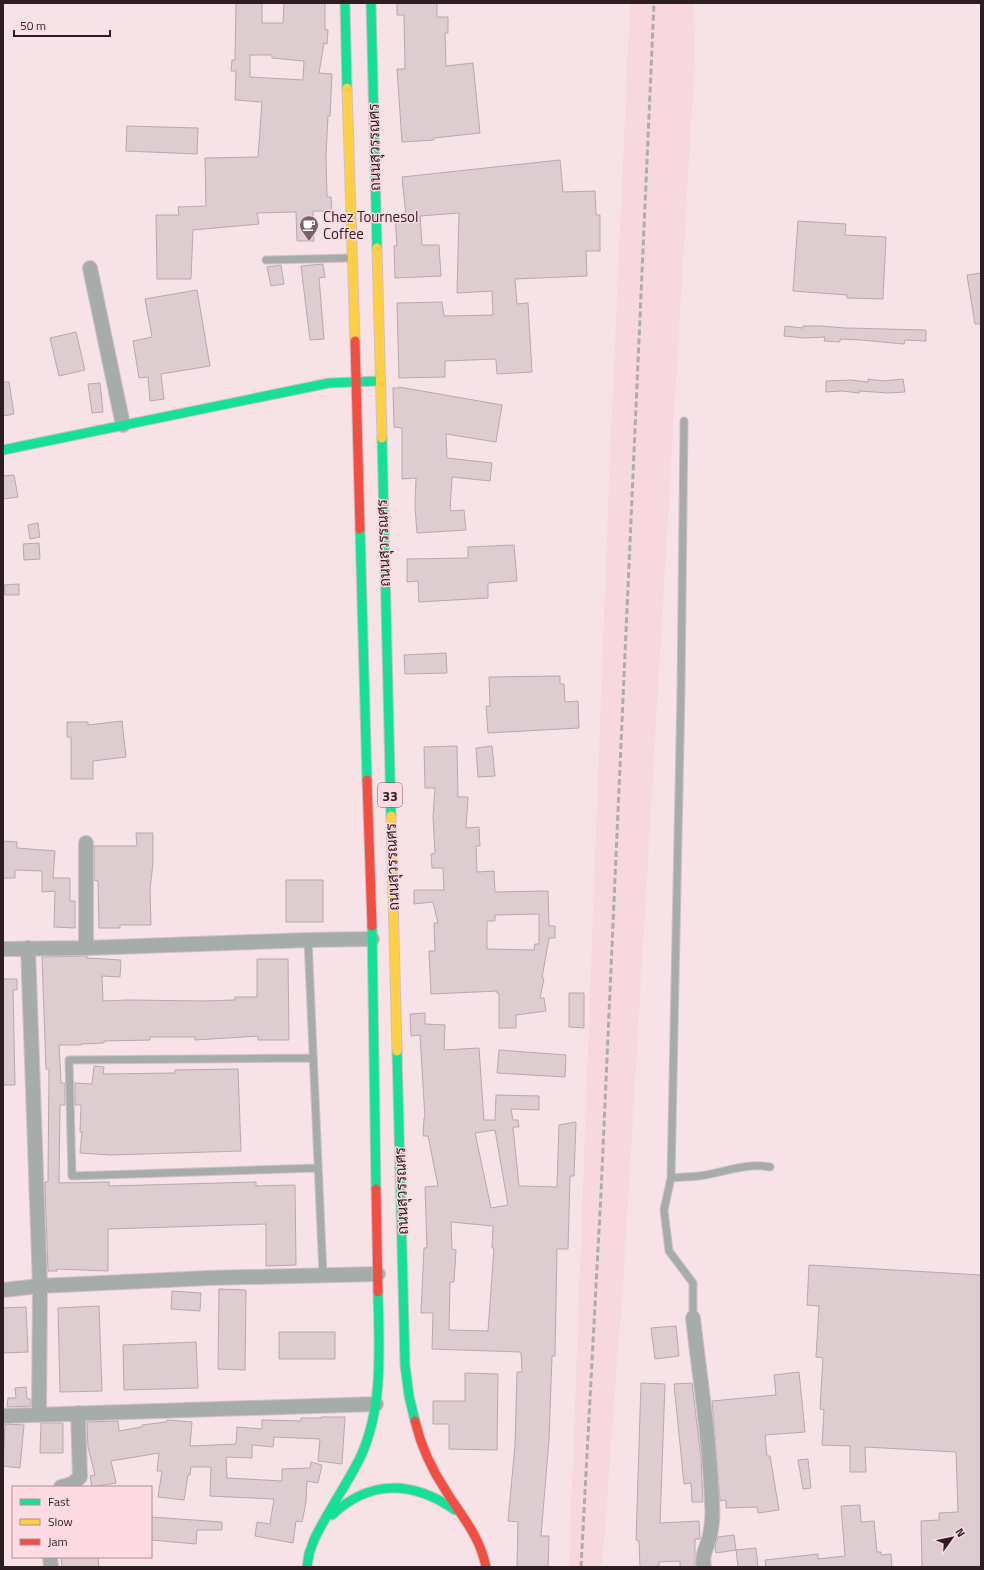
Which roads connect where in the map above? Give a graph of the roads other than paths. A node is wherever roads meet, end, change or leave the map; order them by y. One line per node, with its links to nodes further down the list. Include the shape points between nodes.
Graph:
1 (345, 3): 3 (main road, ถนนสุวรรณศร / 33)
2 (371, 3): 6 (main road, ถนนสุวรรณศร / 33)
3 (353, 258): 4 (lane); 7 (main road, ถนนสุวรรณศร / 33)
4 (266, 260)
5 (90, 268): 9 (street)
6 (379, 381): 7 (main road); 31 (main road, ถนนสุวรรณศร / 33, via 404,1365 414,1423 423,1449 440,1482)
7 (355, 382): 9 (main road, via 329,383); 12 (main road, ถนนสุวรรณศร / 33)
8 (684, 421): 20 (lane)
9 (123, 425): 10 (main road)
10 (3, 450)
11 (86, 843): 16 (street)
12 (372, 939): 13 (street); 21 (main road, ถนนสุวรรณศร / 33)
13 (308, 940): 16 (street); 17 (lane)
14 (3, 948): 15 (street)
15 (28, 948): 16 (street); 23 (street)
16 (86, 948)
17 (313, 1058): 19 (lane); 19 (lane, via 69,1060 72,1176)
18 (770, 1167): 20 (lane, via 761,1165 699,1176)
19 (318, 1168): 22 (lane)
20 (671, 1178): 25 (lane, via 664,1210 669,1251 693,1283)
21 (378, 1274): 22 (street); 26 (main road, ถนนสุวรรณศร / 33, via 379,1367)
22 (323, 1275): 23 (street)
23 (40, 1286): 24 (street); 28 (street)
24 (3, 1290)
25 (693, 1318): 35 (street, via 710,1462 712,1506 710,1536 702,1560)
26 (376, 1404): 27 (street); 32 (main road, ถนนสุวรรณศร / 33, via 370,1432 360,1458)
27 (78, 1414): 28 (street); 30 (street, via 80,1477)
28 (39, 1415): 29 (street)
29 (3, 1416)
30 (65, 1486)
31 (462, 1515): 32 (main road, via 441,1499 421,1491 393,1488 367,1492 350,1500 335,1511); 34 (main road, ถนนสุวรรณศร / 33, via 478,1537)
32 (320, 1529): 33 (main road, ถนนสุวรรณศร / 33, via 314,1539)
33 (307, 1567)
34 (486, 1567)
35 (704, 1567)

